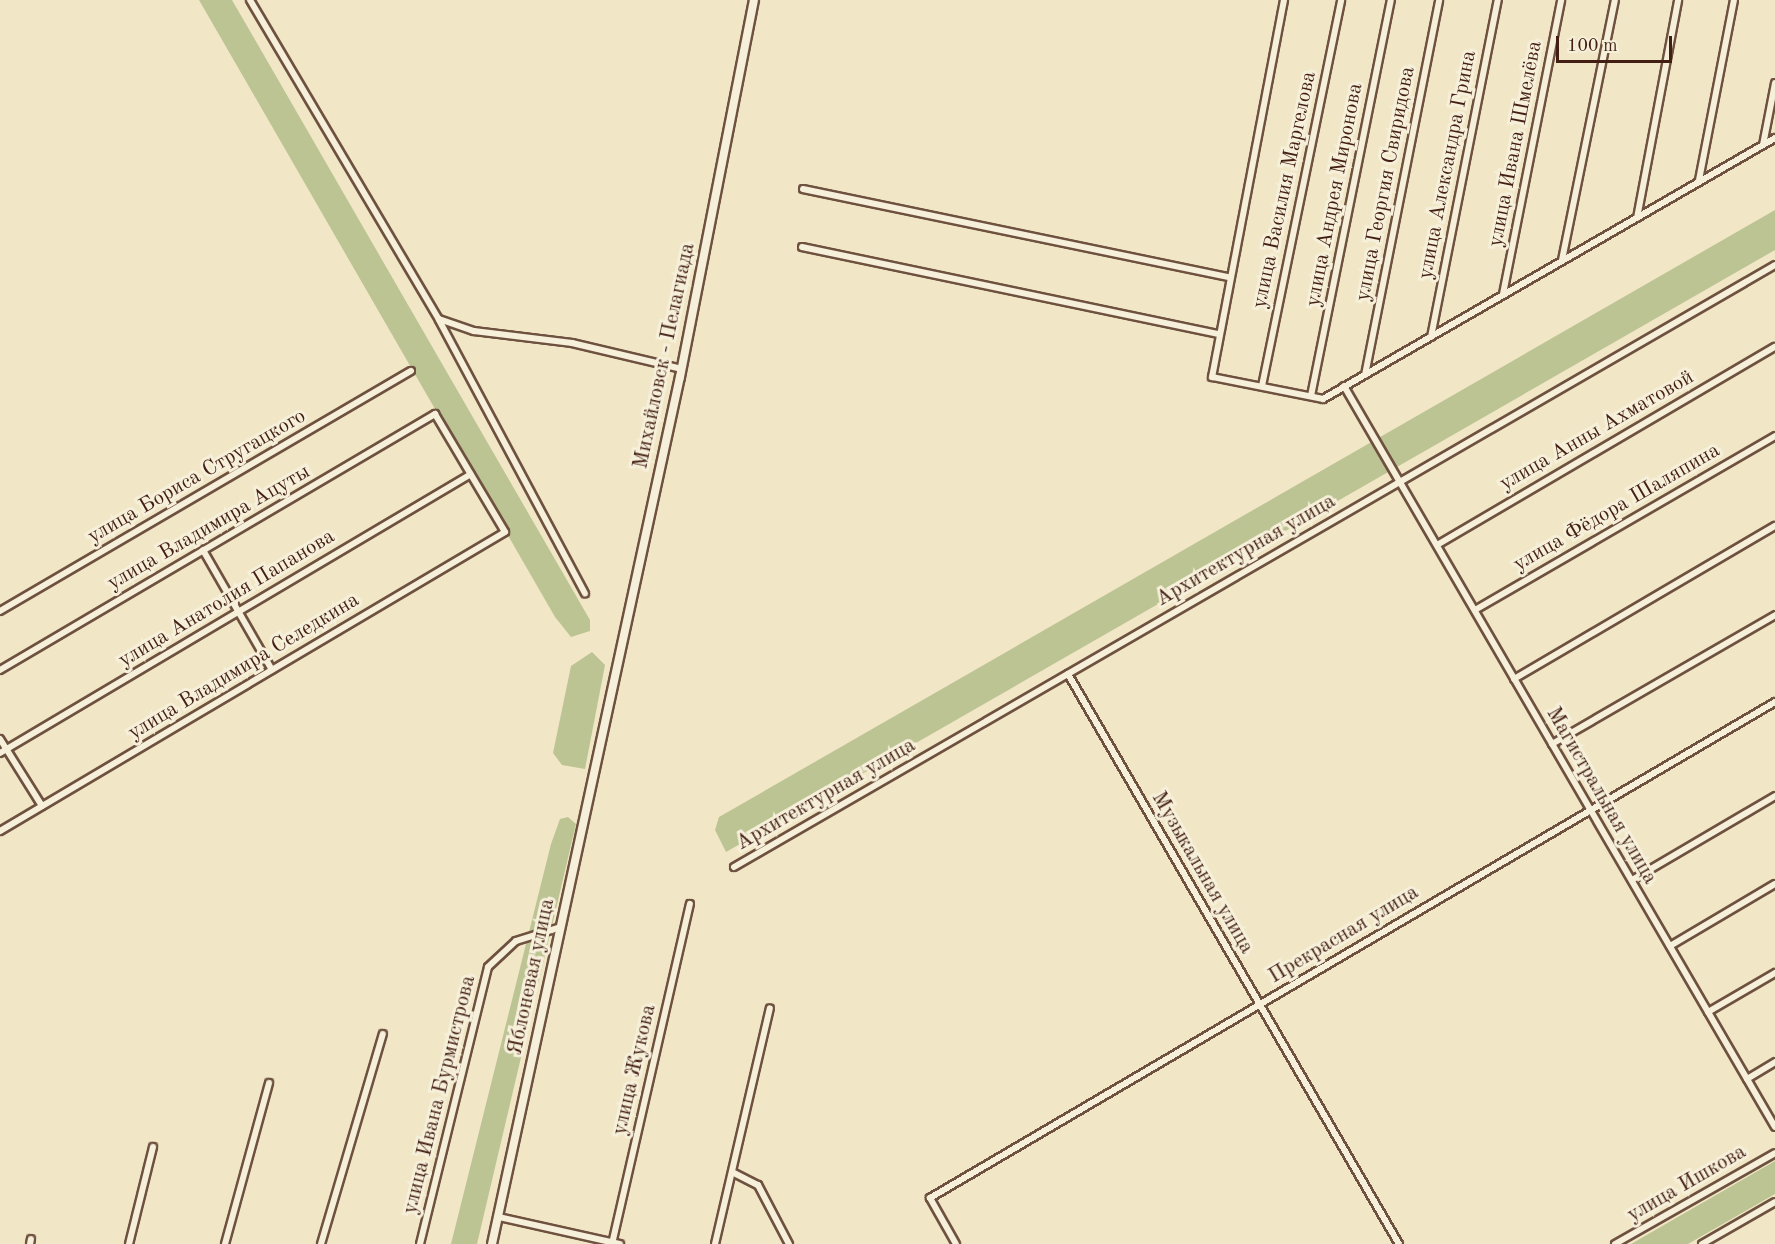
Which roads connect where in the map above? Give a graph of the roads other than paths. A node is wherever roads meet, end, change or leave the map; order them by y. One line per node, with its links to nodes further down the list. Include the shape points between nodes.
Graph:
1 (250, 0): 23 (street)
2 (754, 0): 27 (street, Михайловск - Пелагиада)
3 (1284, 0): 21 (street)
4 (1341, 0): 30 (street, улица Василия Маргелова)
5 (1391, 0): 32 (street, улица Андрея Миронова)
6 (1439, 0): 29 (street, улица Георгия Свиридова)
7 (1498, 0): 25 (street, улица Александра Грина)
8 (1561, 0): 22 (street, улица Ивана Шмелёва)
9 (1615, 0): 19 (street)
10 (1678, 0): 17 (street)
11 (1734, 0): 15 (street)
12 (1775, 83): 14 (street)
13 (1775, 138): 14 (street)
14 (1763, 145): 15 (street)
15 (1700, 180): 17 (street)
16 (803, 189): 21 (street)
17 (1637, 218): 19 (street)
18 (802, 247): 24 (street)
19 (1562, 260): 22 (street)
20 (1775, 265): 35 (street, Архитектурная улица)
21 (1231, 278): 24 (street)
22 (1503, 294): 25 (street)
23 (439, 319): 27 (street, via 474,331 572,343); 39 (street)
24 (1220, 334): 30 (street, via 1212,377)
25 (1431, 337): 29 (street)
26 (1775, 347): 37 (street, улица Анны Ахматовой)
27 (682, 369): 49 (street, Михайловск - Пелагиада)
28 (411, 371): 41 (street, улица Бориса Стругацкого)
29 (1365, 375): 31 (street)
30 (1262, 386): 32 (street)
31 (1344, 386): 32 (street, via 1323,399); 35 (street, Магистральная улица)
32 (1311, 396)
33 (1775, 436): 40 (street, улица Фёдора Шаляпина)
34 (471, 474): 38 (street, улица Владимира Ацуты, via 435,414); 42 (street, улица Анатолия Папанова); 45 (street, улица Владимира Селедкина, via 505,532)
35 (1400, 481): 37 (street, Магистральная улица); 46 (street, Архитектурная улица)
36 (1775, 526): 47 (street)
37 (1437, 545): 40 (street, Магистральная улица)
38 (203, 550): 42 (street); 44 (street, улица Владимира Ацуты)
39 (585, 593)
40 (1475, 610): 47 (street, Магистральная улица)
41 (0, 611)
42 (238, 612): 45 (street); 52 (street, улица Анатолия Папанова)
43 (1775, 615): 51 (street)
44 (0, 670)
45 (272, 670): 54 (street, улица Владимира Селедкина)
46 (1068, 674): 57 (street, Архитектурная улица); 64 (street, Музыкальная улица)
47 (1514, 679): 51 (street, Магистральная улица)
48 (1775, 702): 55 (street, Прекрасная улица)
49 (606, 717): 61 (street, Яблоневая улица)
50 (0, 739): 52 (street)
51 (1552, 744): 55 (street, Магистральная улица)
52 (3, 751): 54 (street)
53 (1775, 796): 58 (street)
54 (42, 806): 56 (street, улица Владимира Селедкина)
55 (1591, 811): 58 (street, Магистральная улица); 64 (street, Прекрасная улица)
56 (0, 831)
57 (734, 867)
58 (1632, 880): 62 (street, Магистральная улица)
59 (1775, 884): 62 (street)
60 (690, 904): 77 (street, улица Жукова)
61 (561, 927): 76 (street, Яблоневая улица); 81 (street, улица Ивана Бурмистрова, via 516,941 488,967)
62 (1670, 946): 66 (street, Магистральная улица)
63 (1775, 973): 66 (street)
64 (1260, 1005): 85 (street, Прекрасная улица, via 930,1198); 86 (street, Музыкальная улица)
65 (770, 1008): 74 (street)
66 (1708, 1012): 69 (street, Магистральная улица)
67 (382, 1034): 80 (street)
68 (1775, 1062): 69 (street)
69 (1747, 1078): 71 (street, Магистральная улица)
70 (269, 1083): 79 (street)
71 (1775, 1127)
72 (153, 1147): 78 (street)
73 (1775, 1153): 87 (street, улица Ишкова)
74 (734, 1173): 83 (street); 84 (street, via 758,1185)
75 (1775, 1203): 88 (street)
76 (499, 1217): 77 (street); 82 (street, Яблоневая улица)
77 (615, 1243)
78 (129, 1244)
79 (225, 1244)
80 (321, 1244)
81 (420, 1244)
82 (492, 1244)
83 (715, 1244)
84 (789, 1244)
85 (956, 1244)
86 (1399, 1244)
87 (1615, 1244)
88 (1702, 1244)

